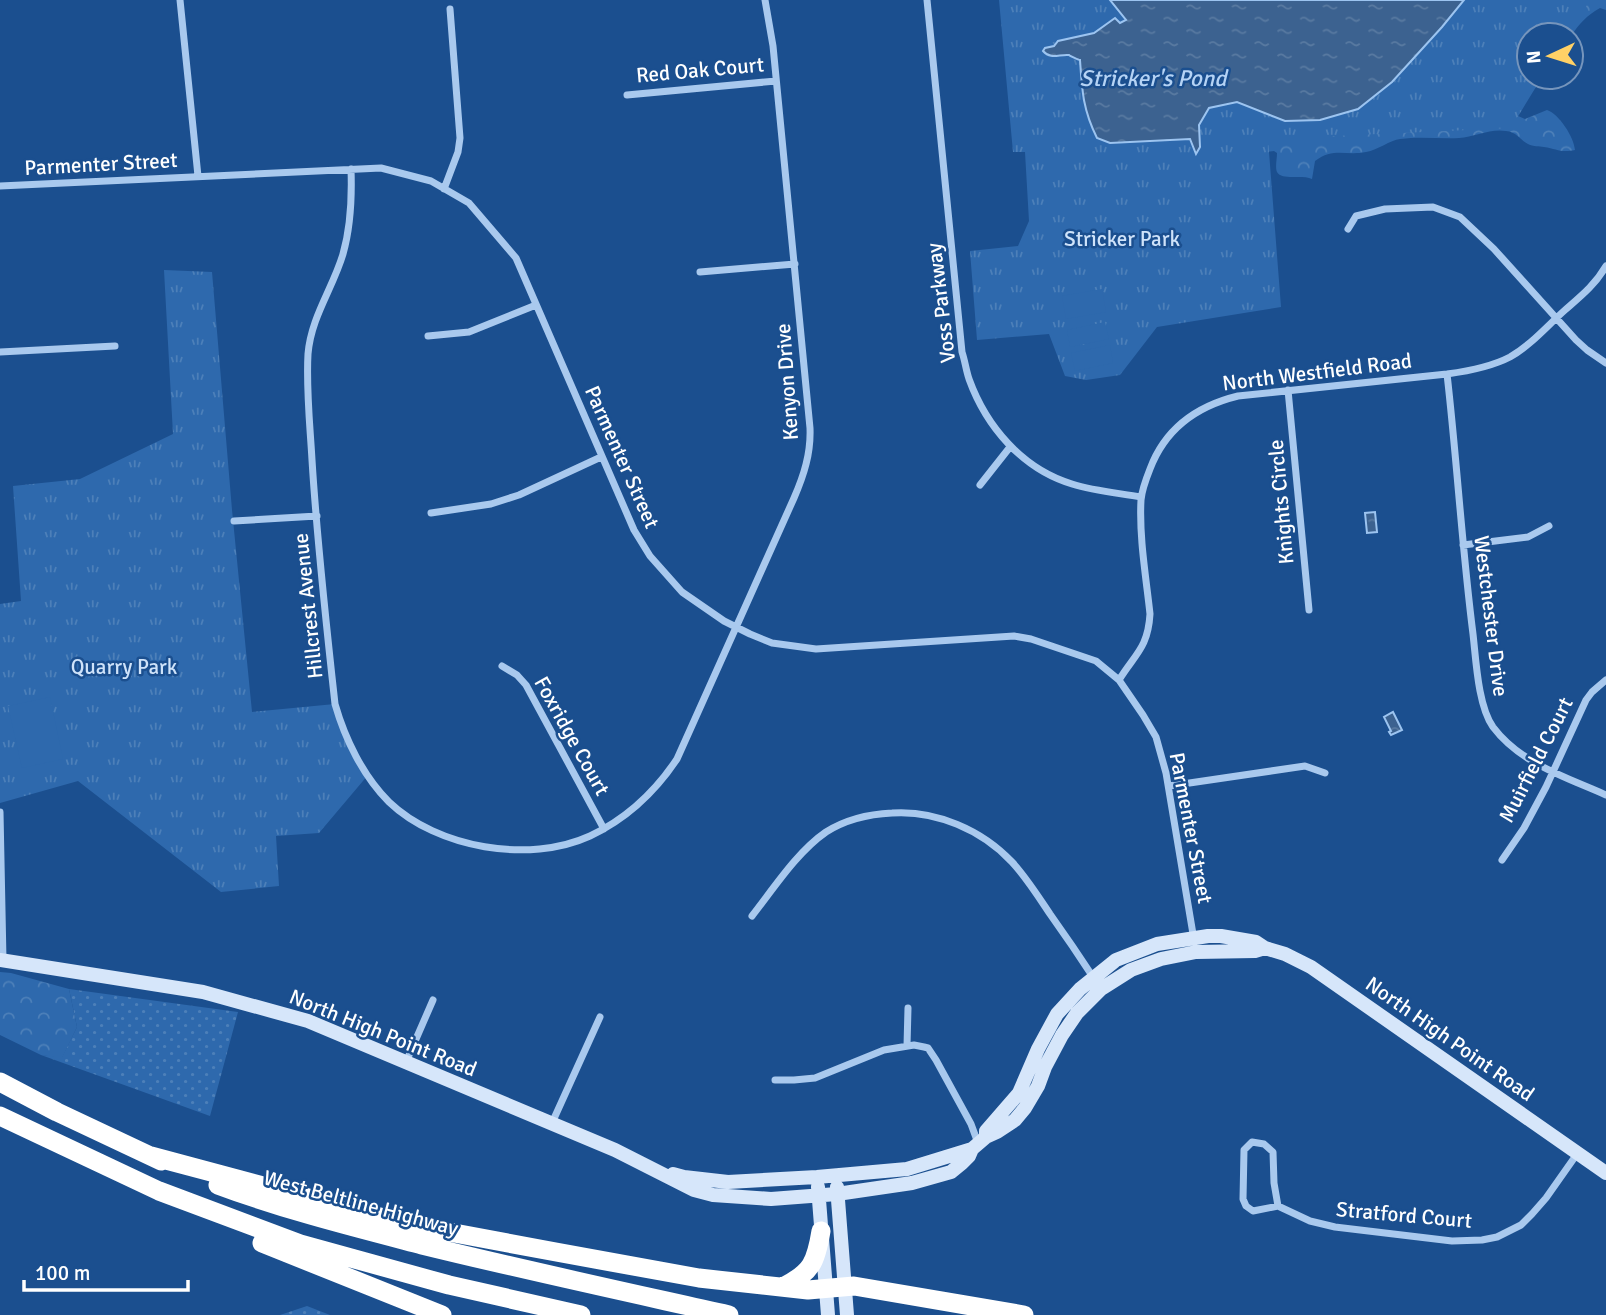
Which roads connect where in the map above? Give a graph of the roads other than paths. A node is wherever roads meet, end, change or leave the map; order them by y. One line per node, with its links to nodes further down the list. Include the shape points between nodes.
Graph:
1 (180, 0): 8 (street)
2 (765, 0): 5 (street, Kenyon Drive)
3 (927, 0): 23 (street, Voss Parkway, via 962,352 980,403)
4 (450, 9): 10 (street, via 460,138)
5 (776, 81): 6 (street, Red Oak Court); 12 (street, Kenyon Drive)
6 (626, 95)
7 (351, 169): 8 (street, Parmenter Street); 10 (street, Parmenter Street, via 381,168); 28 (street, Hillcrest Avenue, via 348,234 312,329 309,350 307,384)
8 (198, 176): 9 (street, Parmenter Street)
9 (0, 186)
10 (444, 189): 15 (street, Parmenter Street, via 469,203 516,258)
11 (1349, 229): 16 (street, via 1356,216 1385,209 1433,207 1449,212 1494,249)
12 (795, 264): 14 (street); 33 (street, Kenyon Drive, via 810,452 801,483)
13 (1606, 266): 16 (street, North Westfield Road, via 1596,282)
14 (700, 272)
15 (536, 305): 17 (street, via 469,332); 24 (street, Parmenter Street)
16 (1556, 318): 20 (street); 21 (street, North Westfield Road, via 1511,356)
17 (428, 336)
18 (116, 346): 19 (street)
19 (0, 352)
20 (1606, 363)
21 (1447, 374): 22 (street, North Westfield Road); 31 (street, Westchester Drive)
22 (1288, 390): 26 (street, North Westfield Road, via 1221,400 1182,422 1154,458); 32 (street, Knights Circle)
23 (1010, 447): 25 (street); 26 (street, Voss Parkway, via 1051,476)
24 (601, 457): 27 (street, via 519,495); 33 (street, Parmenter Street, via 650,556 682,592)
25 (980, 485)
26 (1141, 497): 35 (street, North Westfield Road, via 1149,624 1139,653)
27 (430, 513)
28 (317, 516): 29 (street); 42 (street, Hillcrest Avenue, via 335,704 351,749 389,802 434,832 478,846 530,849 573,842)
29 (234, 521)
30 (1549, 526): 31 (street, via 1528,537)
31 (1463, 545): 37 (street, Westchester Drive, via 1480,695 1492,726 1518,752)
32 (1309, 610)
33 (737, 628): 35 (street, Parmenter Street, via 772,643 816,649 1014,636 1096,661); 42 (street, Kenyon Drive, via 677,759 628,814)
34 (502, 666): 42 (street, Foxridge Court, via 526,685)
35 (1119, 680): 39 (street, Parmenter Street, via 1156,737)
36 (1606, 680): 37 (street, Muirfield Court, via 1586,700)
37 (1553, 772): 40 (street, Westchester Drive); 43 (street, Muirfield Court)
38 (1325, 773): 39 (street, via 1306,766)
39 (1169, 786): 45 (street, Parmenter Street)
40 (1606, 795)
41 (0, 812): 46 (street)
42 (604, 829)
43 (1502, 860)
44 (752, 916): 47 (street, via 811,844 828,831 863,817 902,812 924,815 981,837 1012,862)
45 (1195, 945): 47 (street, North High Point Road); 58 (street, North High Point Road, via 1265,948 1311,967)
46 (1, 960): 52 (street, North High Point Road, via 203,992 308,1021)
47 (1097, 983): 57 (street, North High Point Road, via 1062,1035 1025,1108)
48 (433, 1000): 52 (street)
49 (908, 1007): 51 (street)
50 (600, 1017): 56 (street)
51 (907, 1046): 53 (street, via 884,1050 815,1078); 57 (street, via 928,1048)
52 (406, 1062): 56 (street, North High Point Road)
53 (775, 1080)
54 (0, 1082): 59 (highway, West Beltline Highway)
55 (0, 1116): 66 (highway)
56 (552, 1124): 60 (street, North High Point Road)
57 (979, 1143): 62 (street, North High Point Road, via 907,1169); 64 (street, North High Point Road, via 962,1163 934,1178)
58 (1577, 1154): 61 (street, North High Point Road); 67 (street, Stratford Court, via 1527,1220 1510,1232 1482,1240 1452,1241 1335,1227)
59 (151, 1156): 69 (highway, via 406,1224 699,1278); 73 (highway, West Beltline Highway, via 215,1185 333,1222)
60 (656, 1171): 63 (street, North High Point Road, via 728,1182); 65 (street, North High Point Road, via 713,1195)
61 (1606, 1173)
62 (836, 1176): 63 (street, North High Point Road); 64 (street)
63 (817, 1177): 65 (street)
64 (837, 1194): 65 (street, North High Point Road); 70 (street)
65 (819, 1196): 68 (street)
66 (195, 1204): 71 (highway, via 226,1229); 72 (highway, via 300,1244)
67 (1278, 1206): 67 (street, Stratford Court, via 1273,1152 1252,1142 1244,1150 1243,1199 1253,1211)
68 (821, 1231): 69 (highway, via 810,1267); 70 (street)
69 (783, 1287): 70 (highway)
70 (836, 1287): 74 (street); 75 (street); 76 (highway)
71 (442, 1315)
72 (581, 1315)
73 (729, 1315)
74 (828, 1315)
75 (847, 1315)
76 (1024, 1315)

